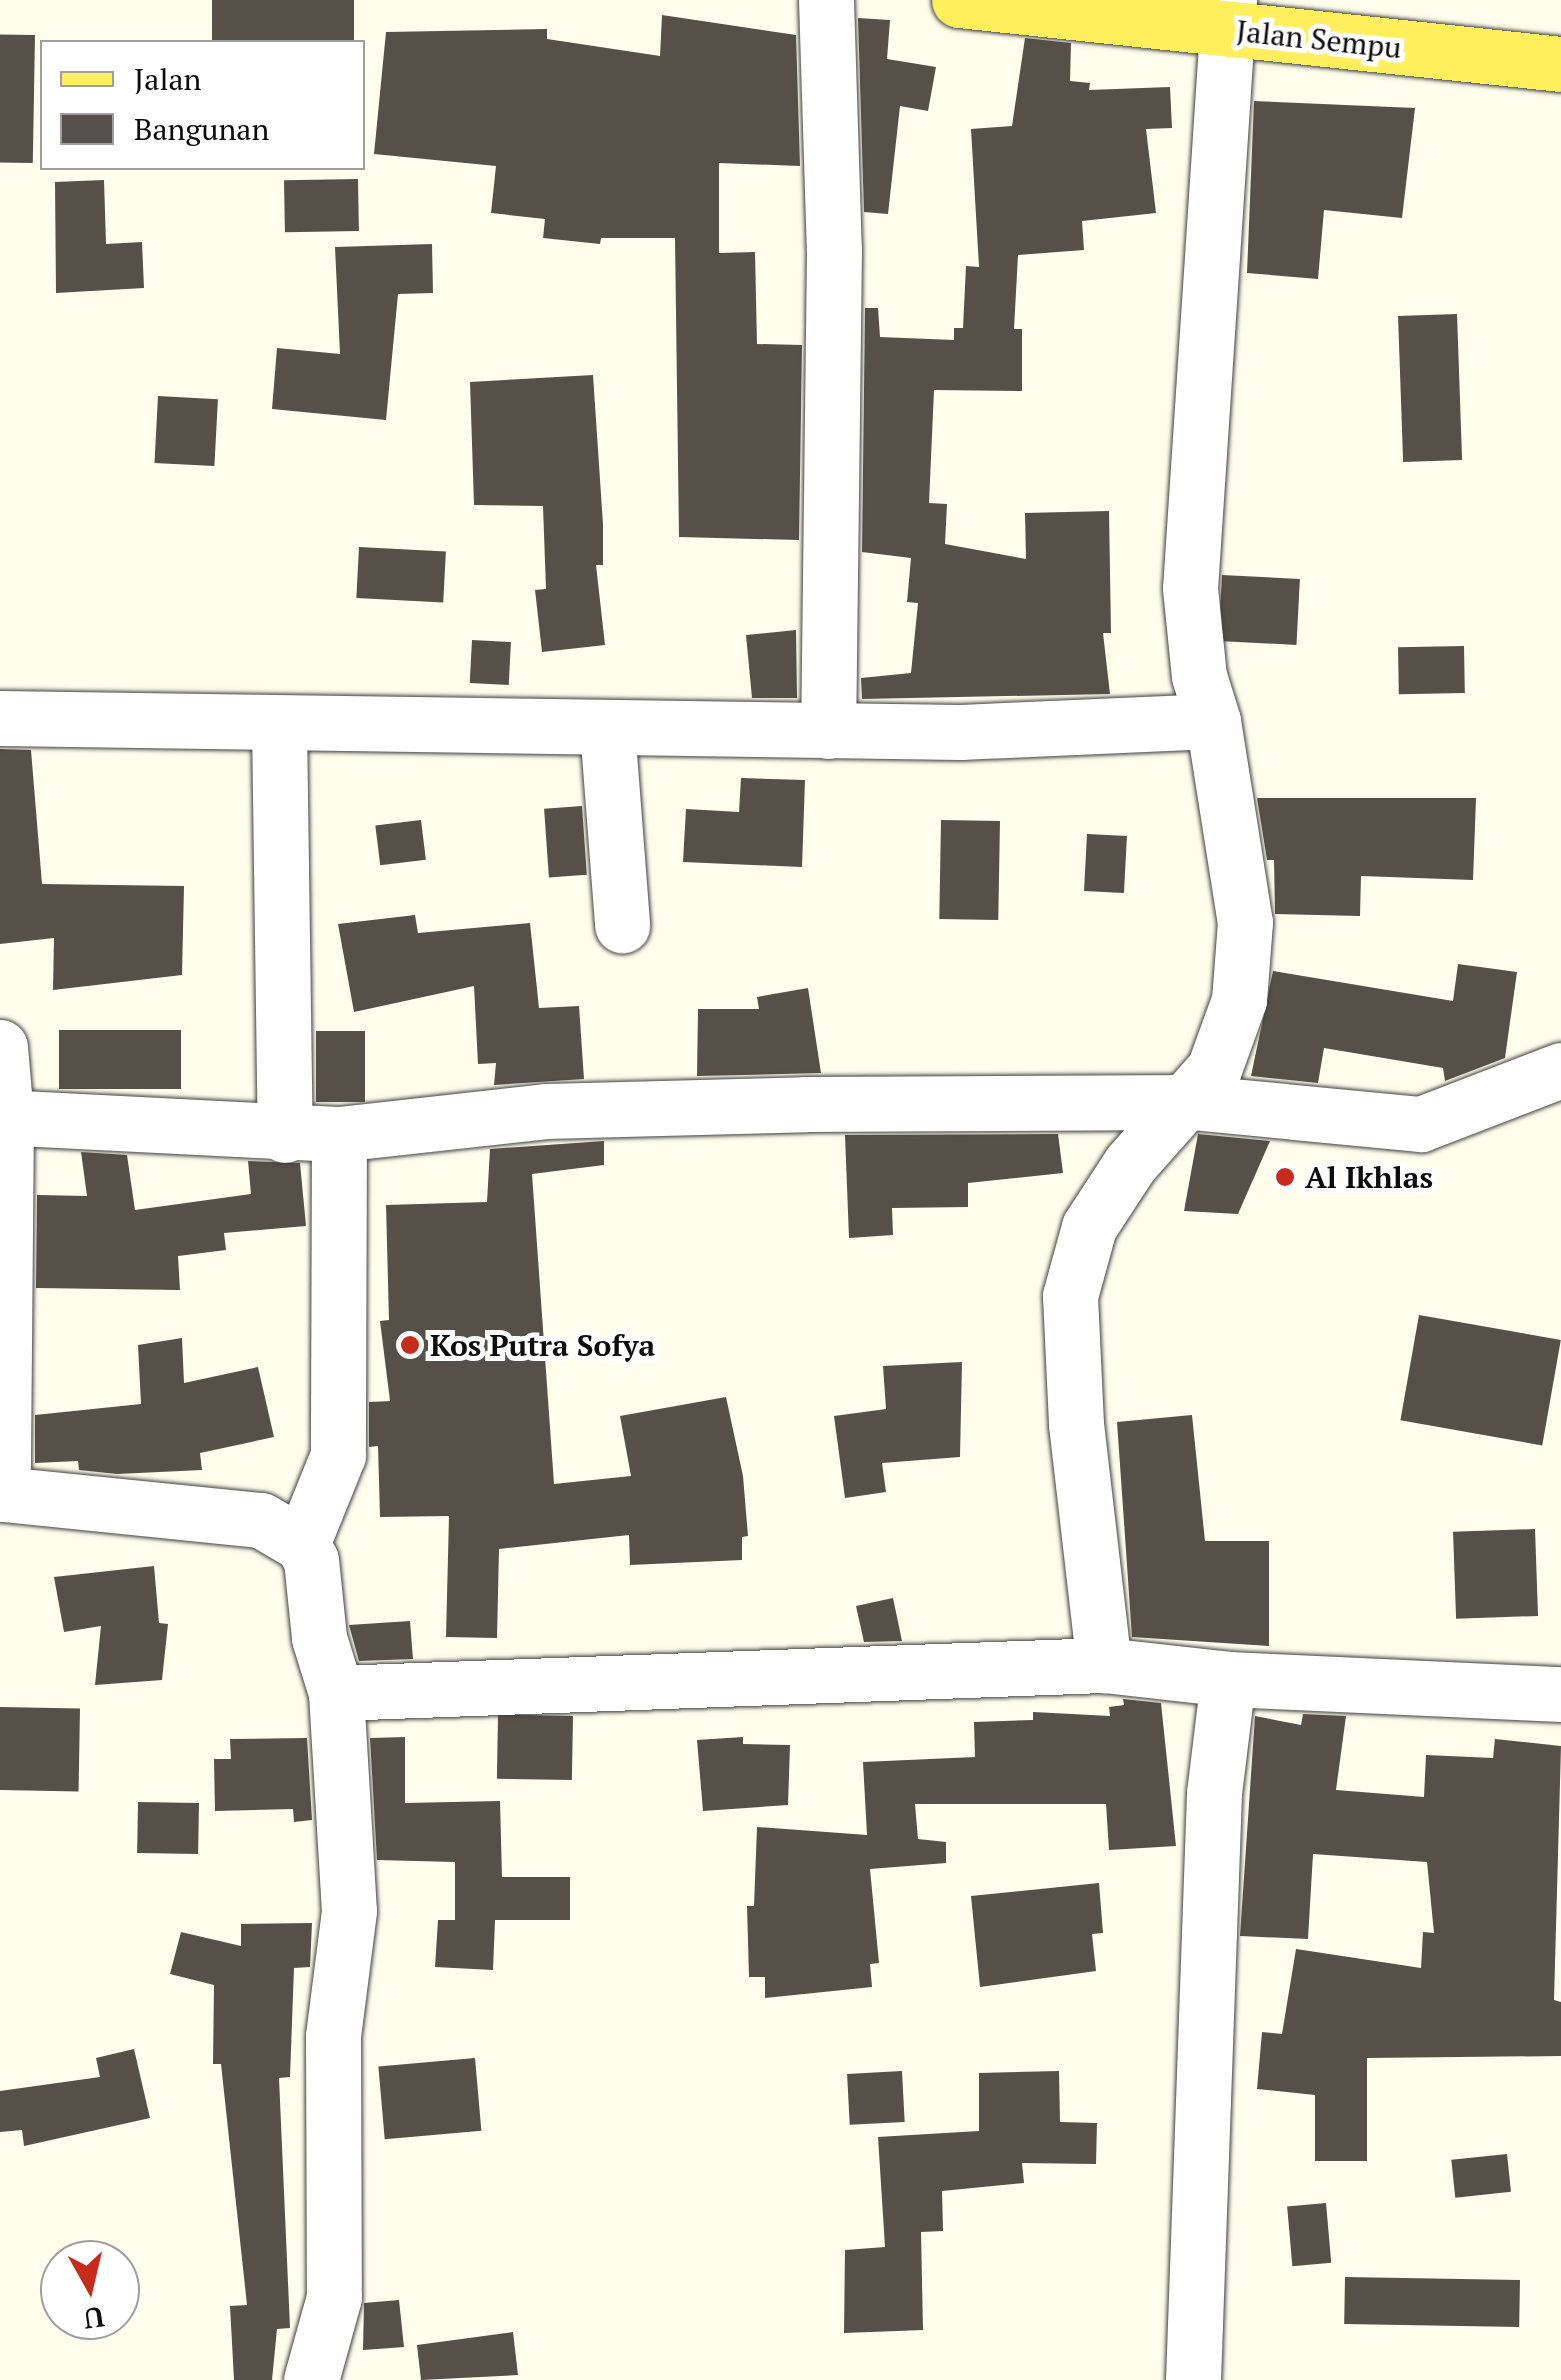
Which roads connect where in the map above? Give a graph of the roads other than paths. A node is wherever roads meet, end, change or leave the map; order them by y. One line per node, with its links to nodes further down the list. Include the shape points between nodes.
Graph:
1 (826, 0): 9 (street, via 834,250)
2 (958, 0): 3 (main road, Jalan Sempu)
3 (1228, 15): 4 (main road, Jalan Sempu); 6 (street, via 1190,588 1199,676)
4 (1561, 64)
5 (0, 718): 7 (street)
6 (1213, 721): 9 (street); 13 (street, via 1245,922 1239,1000 1214,1069)
7 (279, 723): 8 (street); 16 (street)
8 (608, 728): 9 (street); 10 (street)
9 (828, 732)
10 (622, 925)
11 (0, 1048): 14 (street)
12 (1561, 1070): 13 (street, via 1421,1124)
13 (1191, 1102): 15 (street, via 546,1110); 19 (street, via 1130,1164 1089,1227 1070,1296 1076,1424)
14 (3, 1117): 16 (street); 17 (street)
15 (338, 1134): 16 (street); 18 (street, via 338,1455)
16 (285, 1136)
17 (2, 1494): 18 (street, via 261,1520)
18 (302, 1544): 21 (street, via 311,1560 319,1638)
19 (1104, 1664): 20 (street); 21 (street)
20 (1228, 1679): 22 (street); 24 (street, via 1214,1793)
21 (336, 1693): 23 (street, via 349,1912 334,2036 334,2296)
22 (1561, 1694)
23 (311, 2380)
24 (1193, 2380)

